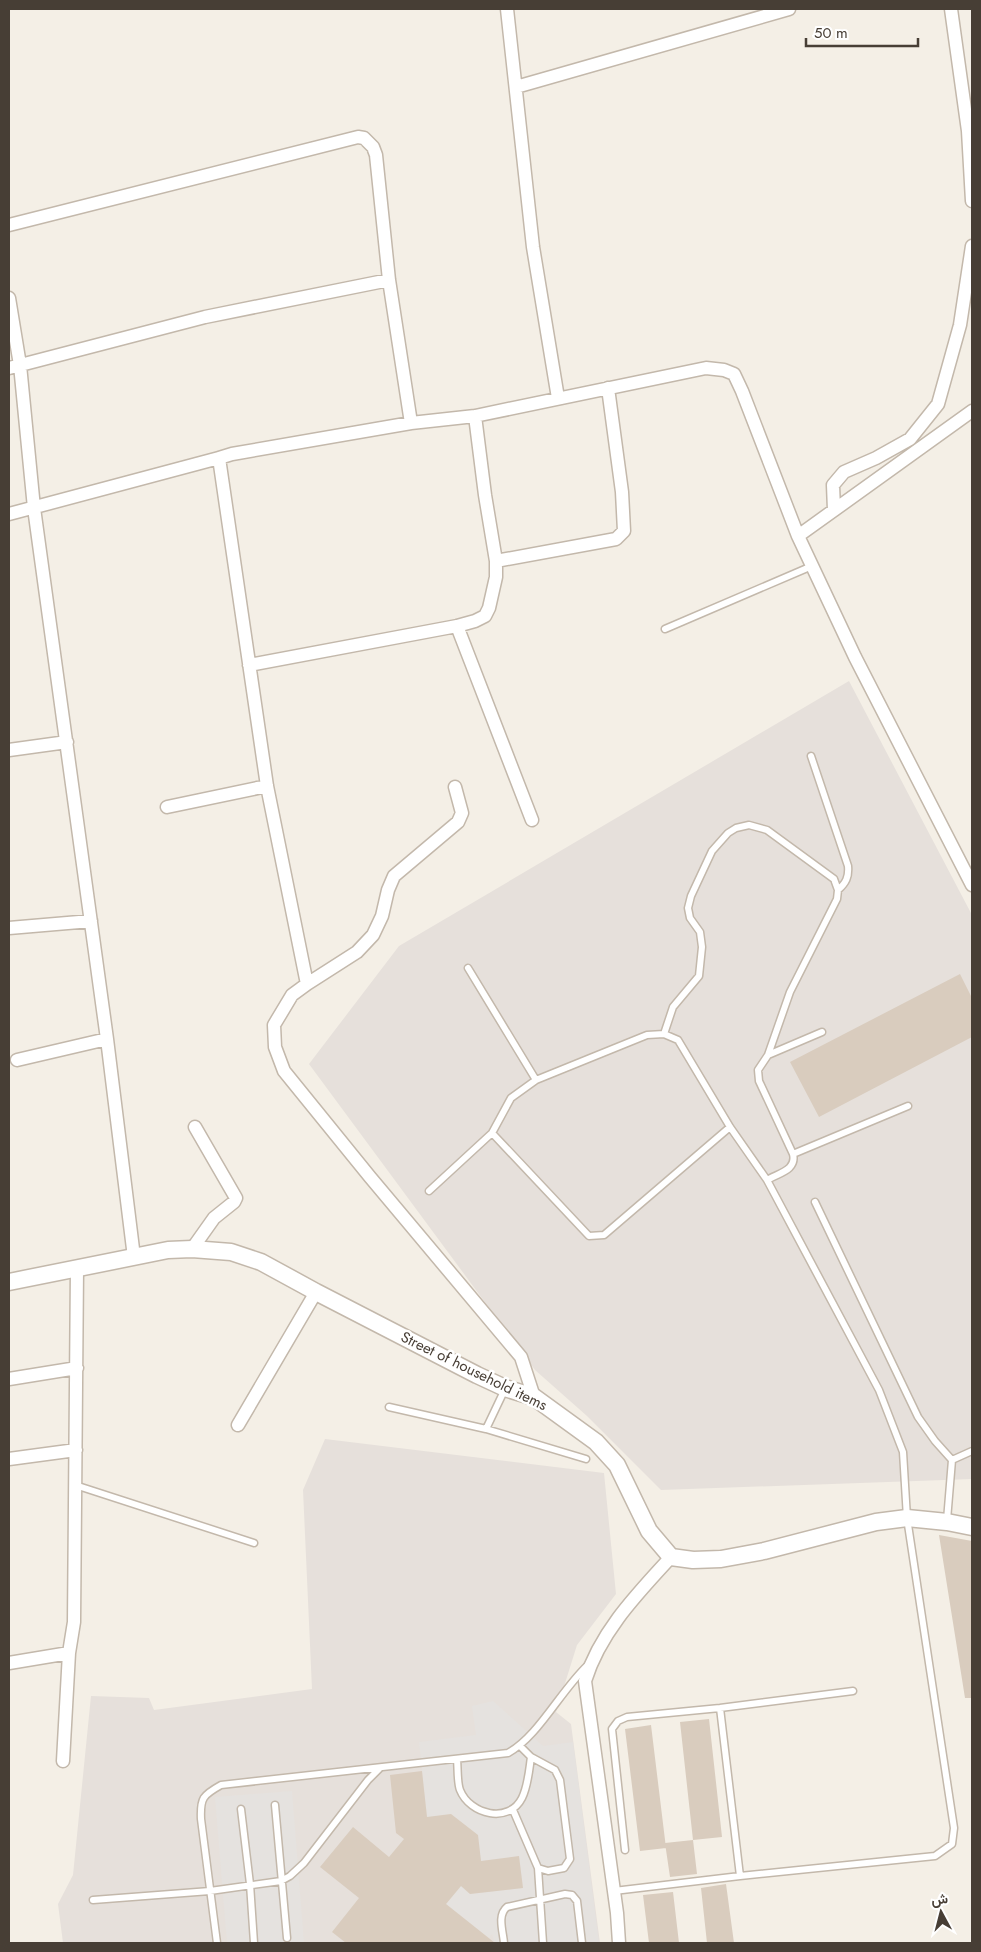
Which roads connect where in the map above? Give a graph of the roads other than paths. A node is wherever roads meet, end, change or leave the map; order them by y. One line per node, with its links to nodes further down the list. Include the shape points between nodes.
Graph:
1 (507, 9): 4 (street)
2 (789, 9): 4 (street)
3 (951, 9): 5 (street)
4 (516, 87): 14 (street, via 533,247)
5 (967, 90): 6 (street)
6 (970, 127): 7 (street)
7 (972, 201)
8 (9, 225): 10 (street, via 364,138 376,155)
9 (972, 246): 20 (street, via 960,325 938,404 910,439 844,472 833,485)
10 (389, 280): 12 (street, via 205,317); 17 (street)
11 (9, 298): 12 (street)
12 (14, 366): 19 (street)
13 (608, 388): 14 (street); 22 (street, via 706,368 734,374); 23 (street, via 624,531 616,539)
14 (558, 398): 16 (street)
15 (972, 411): 20 (street)
16 (475, 416): 17 (street); 23 (street)
17 (411, 423): 18 (street)
18 (219, 458): 19 (street); 27 (street)
19 (34, 508): 21 (street); 28 (street)
20 (834, 510): 22 (street)
21 (9, 514)
22 (798, 536): 24 (street)
23 (496, 561): 25 (street, via 496,577 485,616)
24 (812, 566): 26 (lane); 35 (street)
25 (457, 626): 27 (street); 34 (street)
26 (665, 629)
27 (249, 665): 31 (street)
28 (67, 742): 29 (street); 37 (street)
29 (9, 750)
30 (811, 756): 36 (lane, via 848,866 849,875)
31 (266, 786): 33 (street); 40 (street)
32 (455, 787): 40 (street, via 462,813 458,822 394,876 373,935 357,952)
33 (166, 807)
34 (532, 820)
35 (972, 885)
36 (838, 890): 42 (lane, via 834,879 768,830 749,824 728,833 712,851 691,896 690,918 700,932 702,948 699,976 673,1007); 44 (lane, via 837,899 790,992)
37 (91, 921): 38 (street); 43 (street)
38 (9, 928)
39 (468, 968): 46 (lane)
40 (307, 984): 63 (street, via 292,995 274,1025 275,1047 284,1071 521,1358)
41 (822, 1032): 44 (lane)
42 (664, 1034): 46 (lane, via 647,1035); 49 (lane, via 678,1040)
43 (107, 1039): 45 (street); 56 (street)
44 (768, 1055): 51 (lane, via 758,1070 758,1081)
45 (17, 1060)
46 (536, 1080): 50 (lane, via 511,1098)
47 (908, 1106): 51 (lane)
48 (195, 1127): 55 (street, via 236,1198 214,1218)
49 (730, 1127): 50 (lane, via 604,1235 589,1236); 52 (lane)
50 (492, 1133): 53 (lane)
51 (793, 1154): 52 (lane, via 795,1161 792,1167)
52 (767, 1180): 73 (lane, via 879,1390 903,1452)
53 (429, 1192)
54 (815, 1202): 71 (lane, via 918,1417)
55 (192, 1249): 56 (street, Street of household items); 59 (street, Street of household items, via 231,1252 261,1262)
56 (134, 1257): 57 (street, Street of household items)
57 (78, 1268): 58 (street, Street of household items); 60 (street)
58 (9, 1282)
59 (316, 1292): 62 (street, Street of household items); 65 (street)
60 (76, 1368): 61 (street); 67 (street)
61 (9, 1379)
62 (505, 1388): 63 (street, Street of household items); 66 (lane)
63 (534, 1398): 77 (street, Street of household items, via 596,1442 617,1465 649,1531)
64 (389, 1407): 66 (lane)
65 (238, 1425)
66 (486, 1429): 70 (lane)
67 (76, 1450): 69 (street); 72 (street)
68 (972, 1451): 71 (lane)
69 (9, 1459)
70 (586, 1459)
71 (952, 1460): 74 (lane)
72 (74, 1485): 76 (lane); 78 (street, via 74,1622)
73 (907, 1518): 74 (street); 77 (street, via 876,1522 721,1559); 93 (lane, via 954,1828 952,1844 935,1856)
74 (947, 1522): 75 (street)
75 (972, 1528)
76 (254, 1543)
77 (671, 1557): 80 (street, via 635,1596)
78 (70, 1653): 79 (street); 86 (street)
79 (9, 1663)
80 (590, 1663): 83 (lane); 97 (street, via 585,1681)
81 (853, 1691): 82 (lane)
82 (720, 1708): 91 (lane, via 627,1717 612,1729); 93 (lane)
83 (520, 1746): 84 (lane); 85 (lane, via 508,1753)
84 (532, 1757): 90 (lane, via 522,1799); 92 (lane, via 554,1770 560,1780 570,1858 564,1868 548,1871)
85 (457, 1760): 87 (lane); 90 (lane, via 460,1790 467,1802 482,1812 498,1814)
86 (63, 1761)
87 (380, 1768): 94 (lane, via 304,1863); 96 (lane, via 221,1785 206,1793 200,1804 200,1819)
88 (275, 1805): 94 (lane)
89 (241, 1809): 95 (lane)
90 (513, 1810): 92 (lane)
91 (625, 1850)
92 (538, 1868): 98 (lane)
93 (740, 1876): 97 (lane)
94 (281, 1881): 95 (lane); 100 (lane)
95 (250, 1884): 96 (lane); 102 (lane)
96 (210, 1891): 99 (lane); 101 (lane)
97 (614, 1891): 106 (street)
98 (539, 1899): 103 (lane, via 507,1906 503,1910); 104 (lane); 105 (lane, via 572,1895 577,1901)
99 (93, 1900)
100 (287, 1938)
101 (217, 1943)
102 (254, 1943)
103 (504, 1943)
104 (543, 1943)
105 (582, 1943)
106 (619, 1943)

